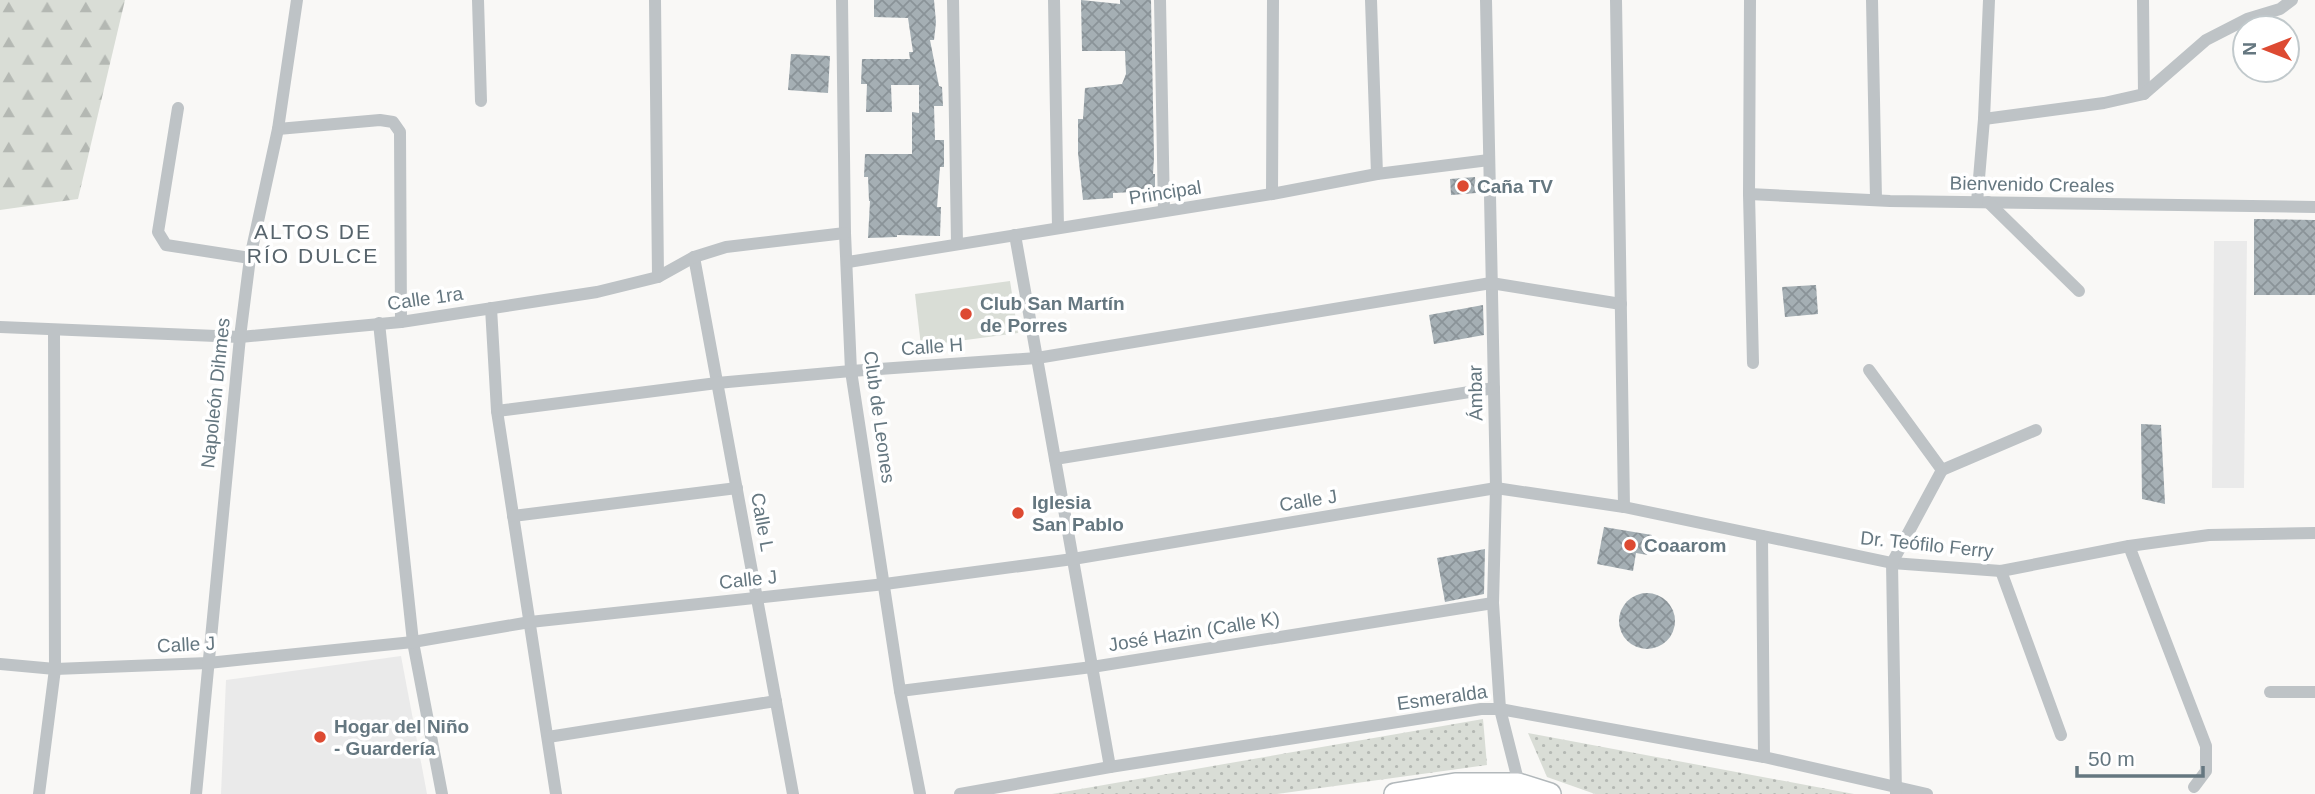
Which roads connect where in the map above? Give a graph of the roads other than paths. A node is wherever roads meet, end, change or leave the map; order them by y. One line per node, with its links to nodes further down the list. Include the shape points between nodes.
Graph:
1 (297, 0): 21 (street, Napoleón Dihmes)
2 (478, 0): 18 (street)
3 (655, 0): 37 (street)
4 (842, 0): 31 (street, Club de Leones)
5 (953, 0): 33 (street)
6 (1054, 0): 30 (street)
7 (1160, 0): 29 (street)
8 (1273, 0): 24 (street)
9 (1371, 0): 23 (street)
10 (1486, 0): 22 (street, Ámbar)
11 (1616, 0): 40 (street)
12 (1750, 0): 25 (street)
13 (1872, 0): 26 (street)
14 (1989, 0): 20 (street)
15 (2144, 0): 17 (street)
16 (2292, 0): 17 (street, via 2206,40)
17 (2144, 94): 20 (street)
18 (481, 101)
19 (178, 108): 35 (street, via 158,232 166,245)
20 (1984, 119): 27 (street)
21 (278, 129): 35 (street, Napoleón Dihmes); 42 (street, via 380,120 393,122 400,132)
22 (1489, 160): 23 (street, Principal); 38 (street, Ámbar)
23 (1377, 174): 24 (street, Principal)
24 (1272, 194): 29 (street, Principal)
25 (1749, 194): 26 (street, Bienvenido Creales); 48 (street)
26 (1875, 199): 27 (street, Bienvenido Creales)
27 (1982, 202): 28 (street, Bienvenido Creales); 39 (street)
28 (2315, 207)
29 (1164, 211): 30 (street, Principal)
30 (1058, 228): 32 (street, Principal)
31 (845, 233): 34 (street, Calle 1ra, via 726,247); 36 (street, Club de Leones)
32 (1016, 235): 33 (street, Principal); 47 (street)
33 (957, 244): 36 (street, Principal)
34 (694, 257): 37 (street, Calle 1ra); 51 (street, Calle L)
35 (250, 258): 46 (street, Napoleón Dihmes)
36 (848, 262): 50 (street, Club de Leones)
37 (659, 277): 41 (street, Calle 1ra, via 597,292)
38 (1491, 283): 40 (street, Calle H); 47 (street, Calle H); 52 (street, Ámbar)
39 (2079, 291)
40 (1621, 304): 59 (street)
41 (491, 308): 42 (street, Calle 1ra); 53 (street)
42 (401, 322): 43 (street, Calle 1ra)
43 (379, 323): 46 (street, Calle 1ra); 71 (street)
44 (0, 327): 45 (street, Calle 1ra)
45 (54, 330): 46 (street, Calle 1ra); 75 (street)
46 (240, 337): 72 (street, Napoleón Dihmes)
47 (1037, 358): 50 (street, Calle H); 55 (street)
48 (1753, 363)
49 (1869, 370): 56 (street)
50 (851, 371): 51 (street, Calle H); 67 (street, Club de Leones)
51 (717, 383): 53 (street, Calle H); 57 (street, Calle L)
52 (1494, 388): 55 (street); 58 (street, Ámbar)
53 (497, 411): 60 (street)
54 (2036, 430): 56 (street)
55 (1055, 459): 64 (street)
56 (1942, 470): 65 (street)
57 (737, 488): 60 (street); 68 (street, Calle L)
58 (1496, 488): 59 (street, Dr. Teófilo Ferry); 64 (street, Calle J); 69 (street, Ámbar)
59 (1624, 507): 62 (street, Dr. Teófilo Ferry)
60 (513, 516): 70 (street)
61 (2315, 533): 63 (street, Dr. Teófilo Ferry, via 2209,535)
62 (1762, 536): 65 (street, Dr. Teófilo Ferry); 83 (street)
63 (2129, 547): 66 (street, Dr. Teófilo Ferry); 85 (street, via 2206,746 2206,771)
64 (1073, 559): 67 (street, Calle J); 74 (street)
65 (1892, 563): 66 (street, Dr. Teófilo Ferry); 87 (street)
66 (2001, 571): 81 (street)
67 (885, 584): 68 (street, Calle J); 76 (street, Club de Leones)
68 (757, 598): 70 (street, Calle J); 79 (street, Calle L)
69 (1493, 603): 74 (street, José Hazin (Calle K)); 80 (street, Ámbar)
70 (530, 622): 71 (street, Calle J); 82 (street)
71 (413, 642): 72 (street, Calle J); 90 (street)
72 (208, 663): 75 (street, Calle J); 89 (street, Napoleón Dihmes)
73 (0, 664): 75 (street, Calle J)
74 (1092, 667): 76 (street, José Hazin (Calle K)); 84 (street)
75 (55, 670): 88 (street)
76 (900, 691): 93 (street, Club de Leones)
77 (2270, 692): 78 (street)
78 (2315, 692)
79 (776, 701): 82 (street); 92 (street, Calle L)
80 (1500, 709): 83 (street, Esmeralda); 84 (street, Esmeralda); 86 (street, Ámbar)
81 (2061, 736)
82 (548, 737): 91 (street)
83 (1764, 757): 87 (street, Esmeralda)
84 (1110, 767): 94 (street, Esmeralda)
85 (2194, 787)
86 (1521, 789): 95 (main road, via 1455,784); 96 (main road)
87 (1896, 791): 97 (street, Esmeralda)
88 (39, 794)
89 (196, 794)
90 (442, 794)
91 (556, 794)
92 (793, 794)
93 (920, 794)
94 (960, 794)
95 (1395, 794)
96 (1550, 794)
97 (1927, 794)

